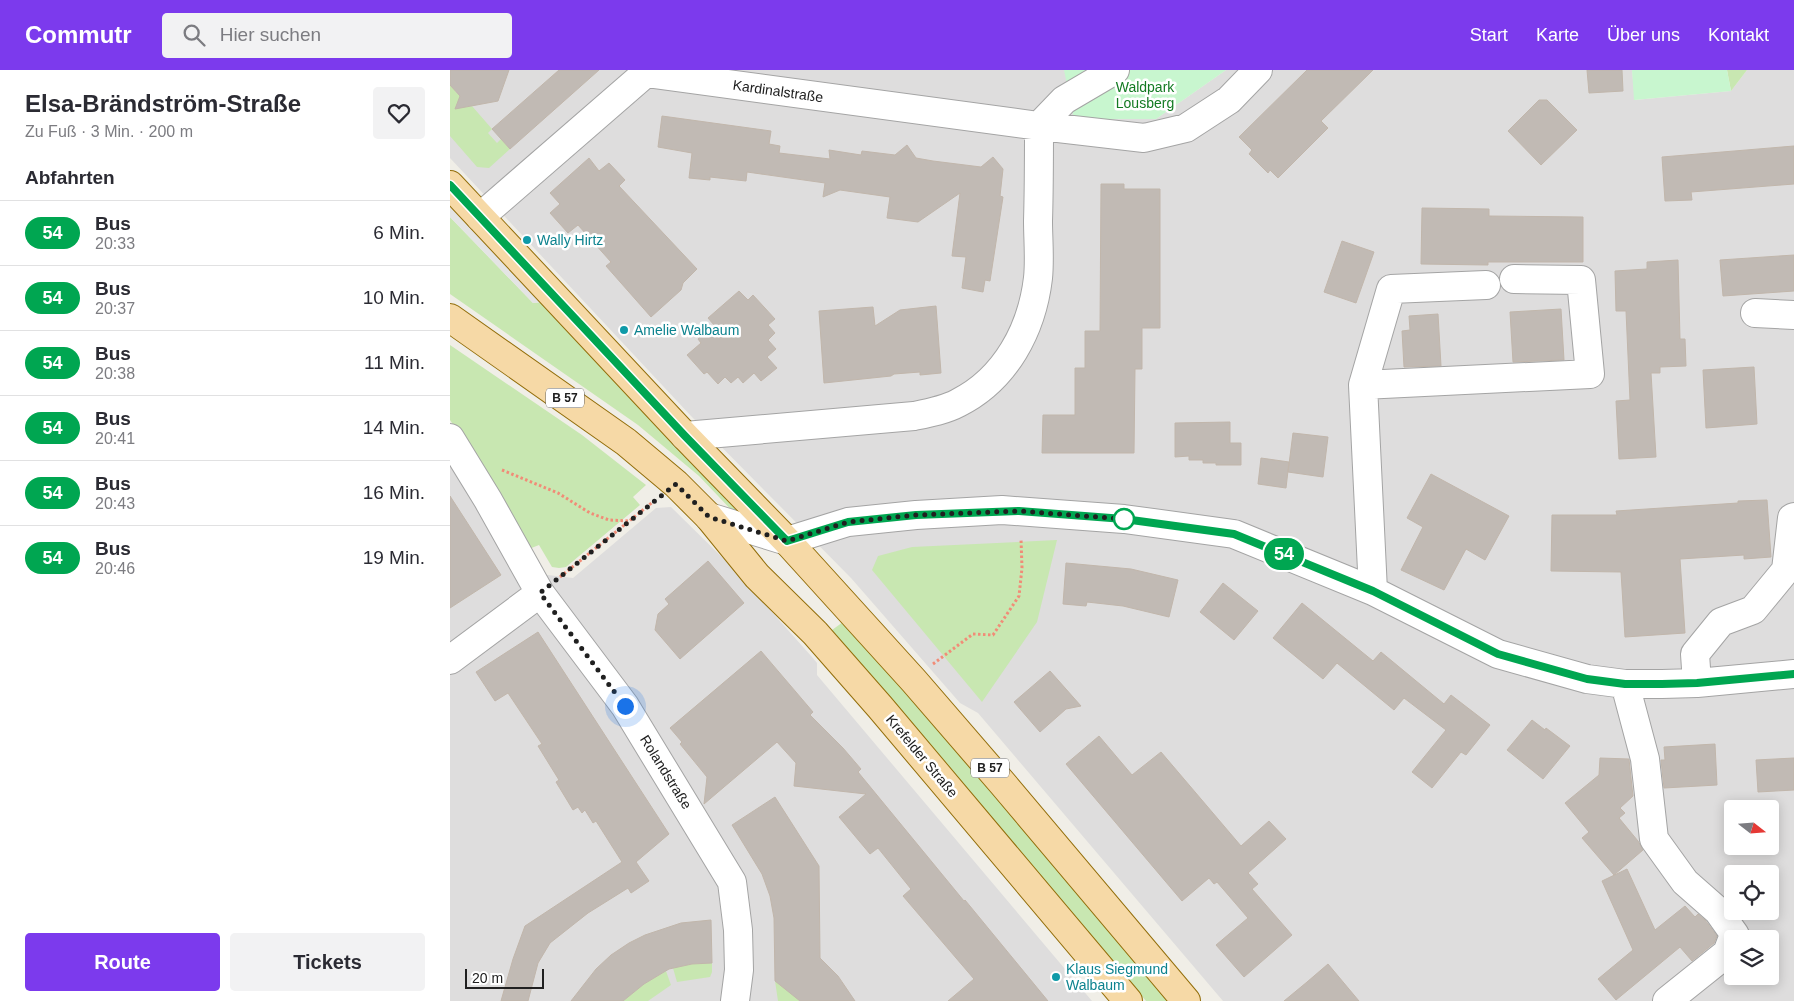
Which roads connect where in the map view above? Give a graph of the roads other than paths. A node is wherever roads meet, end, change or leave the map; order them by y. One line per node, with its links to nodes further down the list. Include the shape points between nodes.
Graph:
1 (1115, 70): 3 (street, via 1064,100)
2 (1258, 70): 3 (street, Kardinalstraße, via 1229,100 1186,128 1144,138)
3 (1039, 126): 5 (street, Kardinalstraße, via 646,73); 12 (street, via 1038,276 1033,306 1021,339 1002,368 982,389 957,404 914,416)
4 (450, 185): 5 (main road, B 57)
5 (480, 217): 12 (main road, B 57)
6 (1514, 280): 11 (street, via 1580,280 1590,374)
7 (1486, 285): 11 (street, via 1391,289)
8 (1755, 313): 9 (street)
9 (1794, 314)
10 (450, 318): 14 (main road, Krefelder Straße / B 57, via 626,442)
11 (1363, 385): 17 (street)
12 (685, 436): 16 (main road, B 57)
13 (450, 438): 18 (street, Rolandstraße)
14 (709, 517): 16 (street, Krefelder Straße); 26 (main road, Krefelder Straße / B 57, via 757,576 814,633 880,707)
15 (1794, 517): 21 (street, via 1786,570 1753,610 1721,622 1695,654)
16 (787, 541): 17 (street, via 848,522 916,515 1002,510 1124,519 1234,534); 27 (main road, B 57, via 914,681)
17 (1373, 591): 22 (street, via 1498,654 1587,679)
18 (540, 593): 19 (street); 25 (street, Rolandstraße, via 625,706 732,882 738,930 739,970)
19 (450, 660)
20 (1794, 674): 21 (street)
21 (1697, 683): 22 (street)
22 (1625, 684): 23 (street, via 1646,758 1654,839 1686,882 1718,911)
23 (1731, 930)
24 (1724, 954): 28 (street)
25 (735, 1001)
26 (1128, 1001)
27 (1186, 1001)
28 (1667, 1001)

